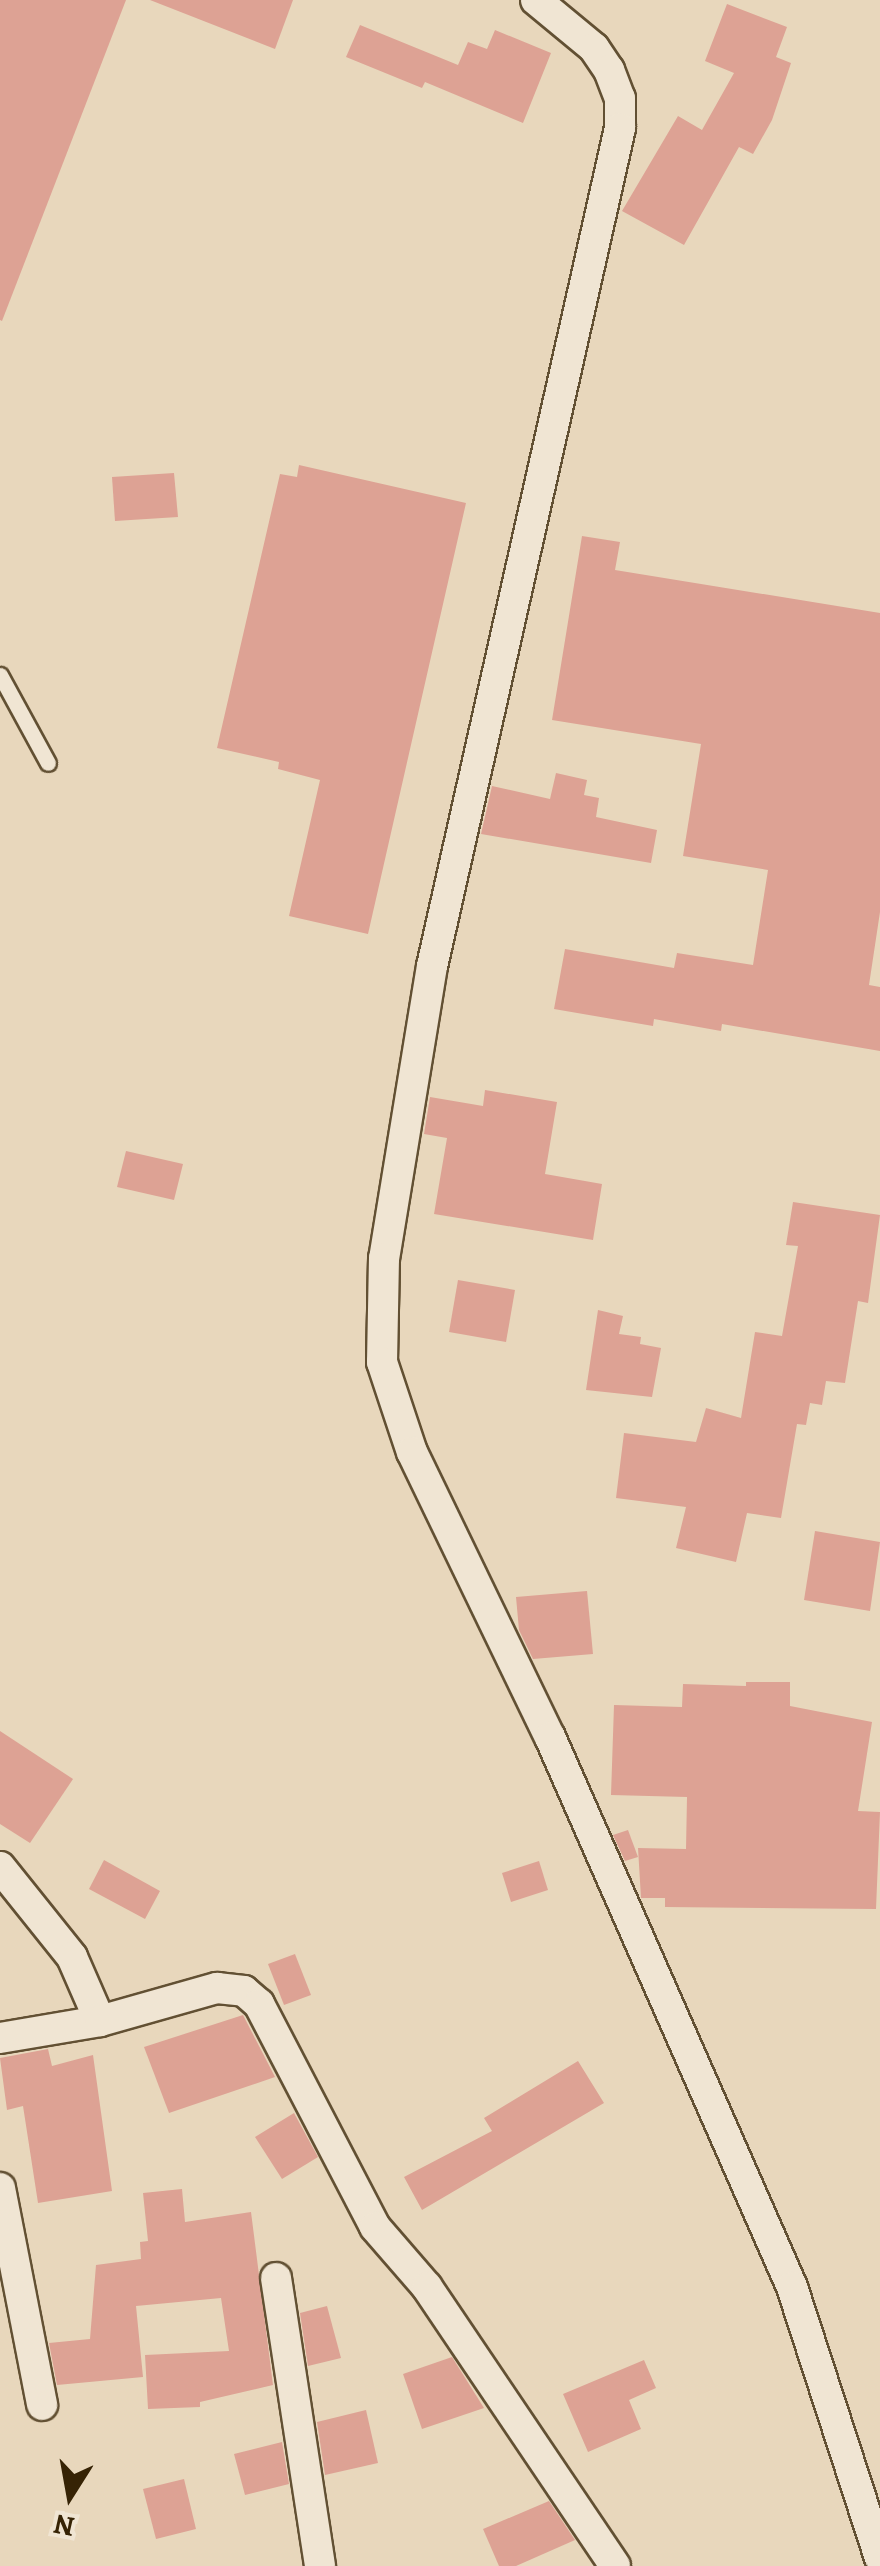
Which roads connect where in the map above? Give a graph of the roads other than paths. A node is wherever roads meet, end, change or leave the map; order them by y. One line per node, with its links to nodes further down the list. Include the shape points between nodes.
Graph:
1 (536, 0): 10 (street, via 594,48 609,70 620,98 620,128 432,966 384,1258 382,1362 412,1452 550,1737 792,2287)
2 (0, 675): 3 (lane)
3 (48, 763)
4 (0, 1867): 5 (street, via 72,1956)
5 (100, 2021): 6 (street); 12 (street, via 217,1988 244,1990 259,2004 375,2228 427,2287)
6 (0, 2038)
7 (0, 2188): 9 (street)
8 (276, 2278): 11 (street)
9 (42, 2405)
10 (880, 2558)
11 (320, 2566)
12 (615, 2566)

